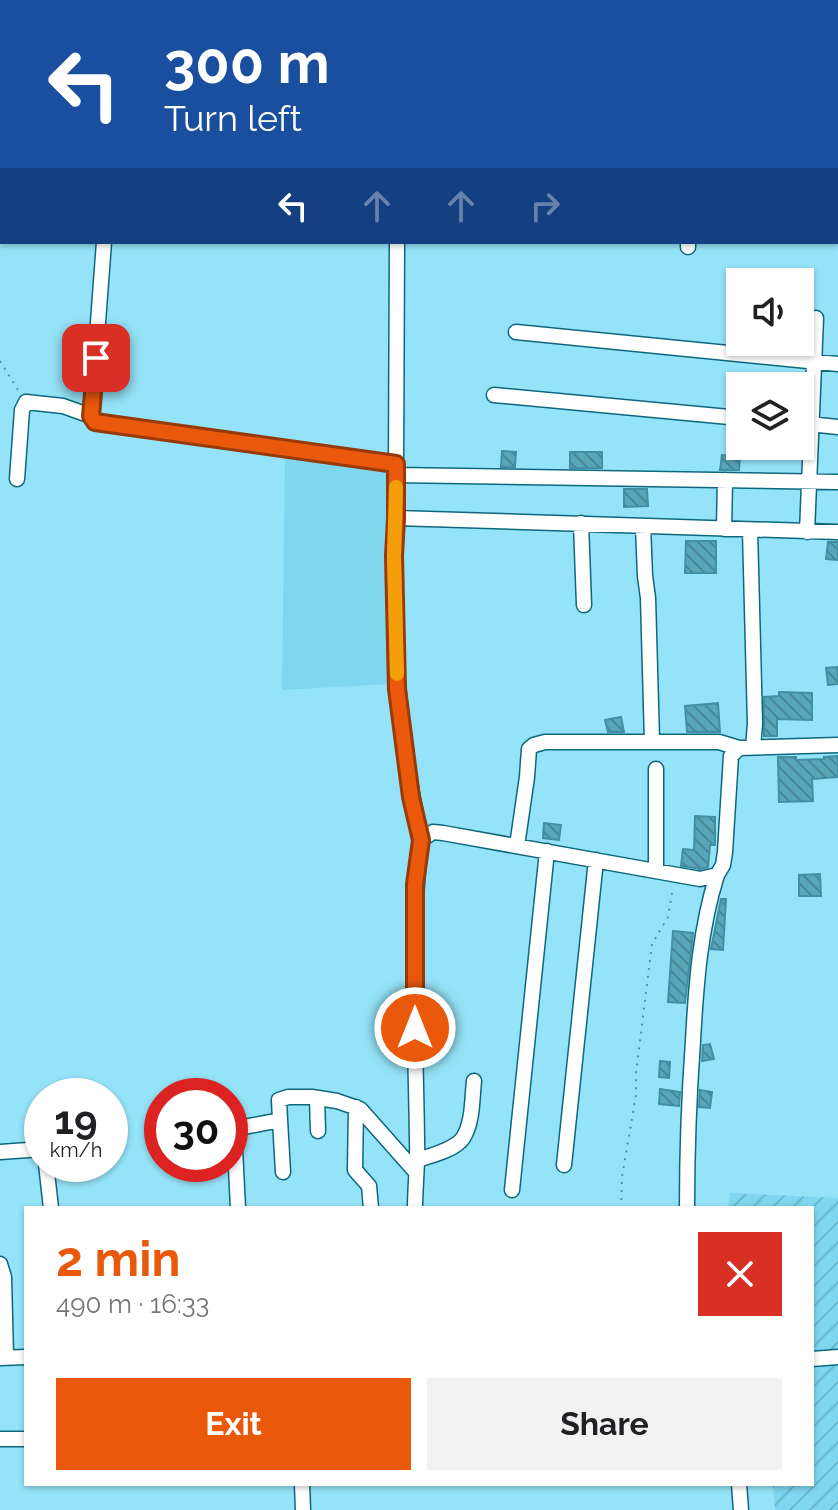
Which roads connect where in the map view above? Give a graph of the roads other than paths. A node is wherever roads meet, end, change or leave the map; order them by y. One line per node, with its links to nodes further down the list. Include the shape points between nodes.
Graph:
1 (104, 244): 9 (street)
2 (397, 244): 14 (street)
3 (816, 318): 5 (street)
4 (516, 332): 5 (street)
5 (813, 362): 6 (street); 7 (street)
6 (838, 364)
7 (812, 372)
8 (494, 395): 10 (street)
9 (91, 416): 14 (street, via 95,422); 15 (street, via 26,402)
10 (726, 417)
11 (814, 425): 12 (street)
12 (838, 427)
13 (807, 460): 17 (street)
14 (396, 469): 16 (street); 19 (street)
15 (17, 479)
16 (725, 480): 17 (street); 22 (street)
17 (808, 482): 18 (street); 24 (street)
18 (838, 482)
19 (396, 518): 20 (street); 31 (street, via 397,689)
20 (581, 523): 21 (street); 26 (street)
21 (643, 526): 22 (street); 27 (street)
22 (724, 529): 23 (street)
23 (750, 530): 24 (street); 29 (street, via 755,709)
24 (807, 532): 25 (street)
25 (838, 532)
26 (584, 605)
27 (652, 741): 29 (street); 32 (street, via 534,745 529,749)
28 (838, 745): 29 (street)
29 (746, 747): 36 (street, via 731,756 725,852)
30 (656, 769): 35 (street)
31 (421, 840): 32 (street, via 433,832); 44 (street, via 415,900)
32 (517, 846): 33 (street)
33 (547, 851): 34 (street); 48 (street)
34 (596, 860): 35 (street); 45 (street)
35 (656, 871): 36 (street, via 700,879)
36 (717, 875): 53 (street, via 697,972)
37 (474, 1081): 44 (street, via 464,1138)
38 (317, 1098): 39 (street); 40 (street, via 279,1100); 41 (street)
39 (356, 1107): 44 (street); 51 (street, via 355,1170 369,1186)
40 (280, 1120): 46 (street); 50 (street, via 234,1129)
41 (318, 1131)
42 (24, 1150): 43 (street)
43 (0, 1152)
44 (416, 1165): 52 (street)
45 (564, 1165)
46 (283, 1172)
47 (48, 1182): 49 (street)
48 (512, 1190)
49 (51, 1206)
50 (238, 1206)
51 (371, 1206)
52 (415, 1206)
53 (687, 1206)
54 (0, 1264): 57 (street)
55 (24, 1357): 57 (street)
56 (838, 1357): 58 (street)
57 (3, 1358)
58 (814, 1359)
59 (0, 1439): 60 (street)
60 (24, 1439)
61 (302, 1486): 63 (street)
62 (739, 1486): 64 (street)
63 (303, 1510)
64 (741, 1510)

